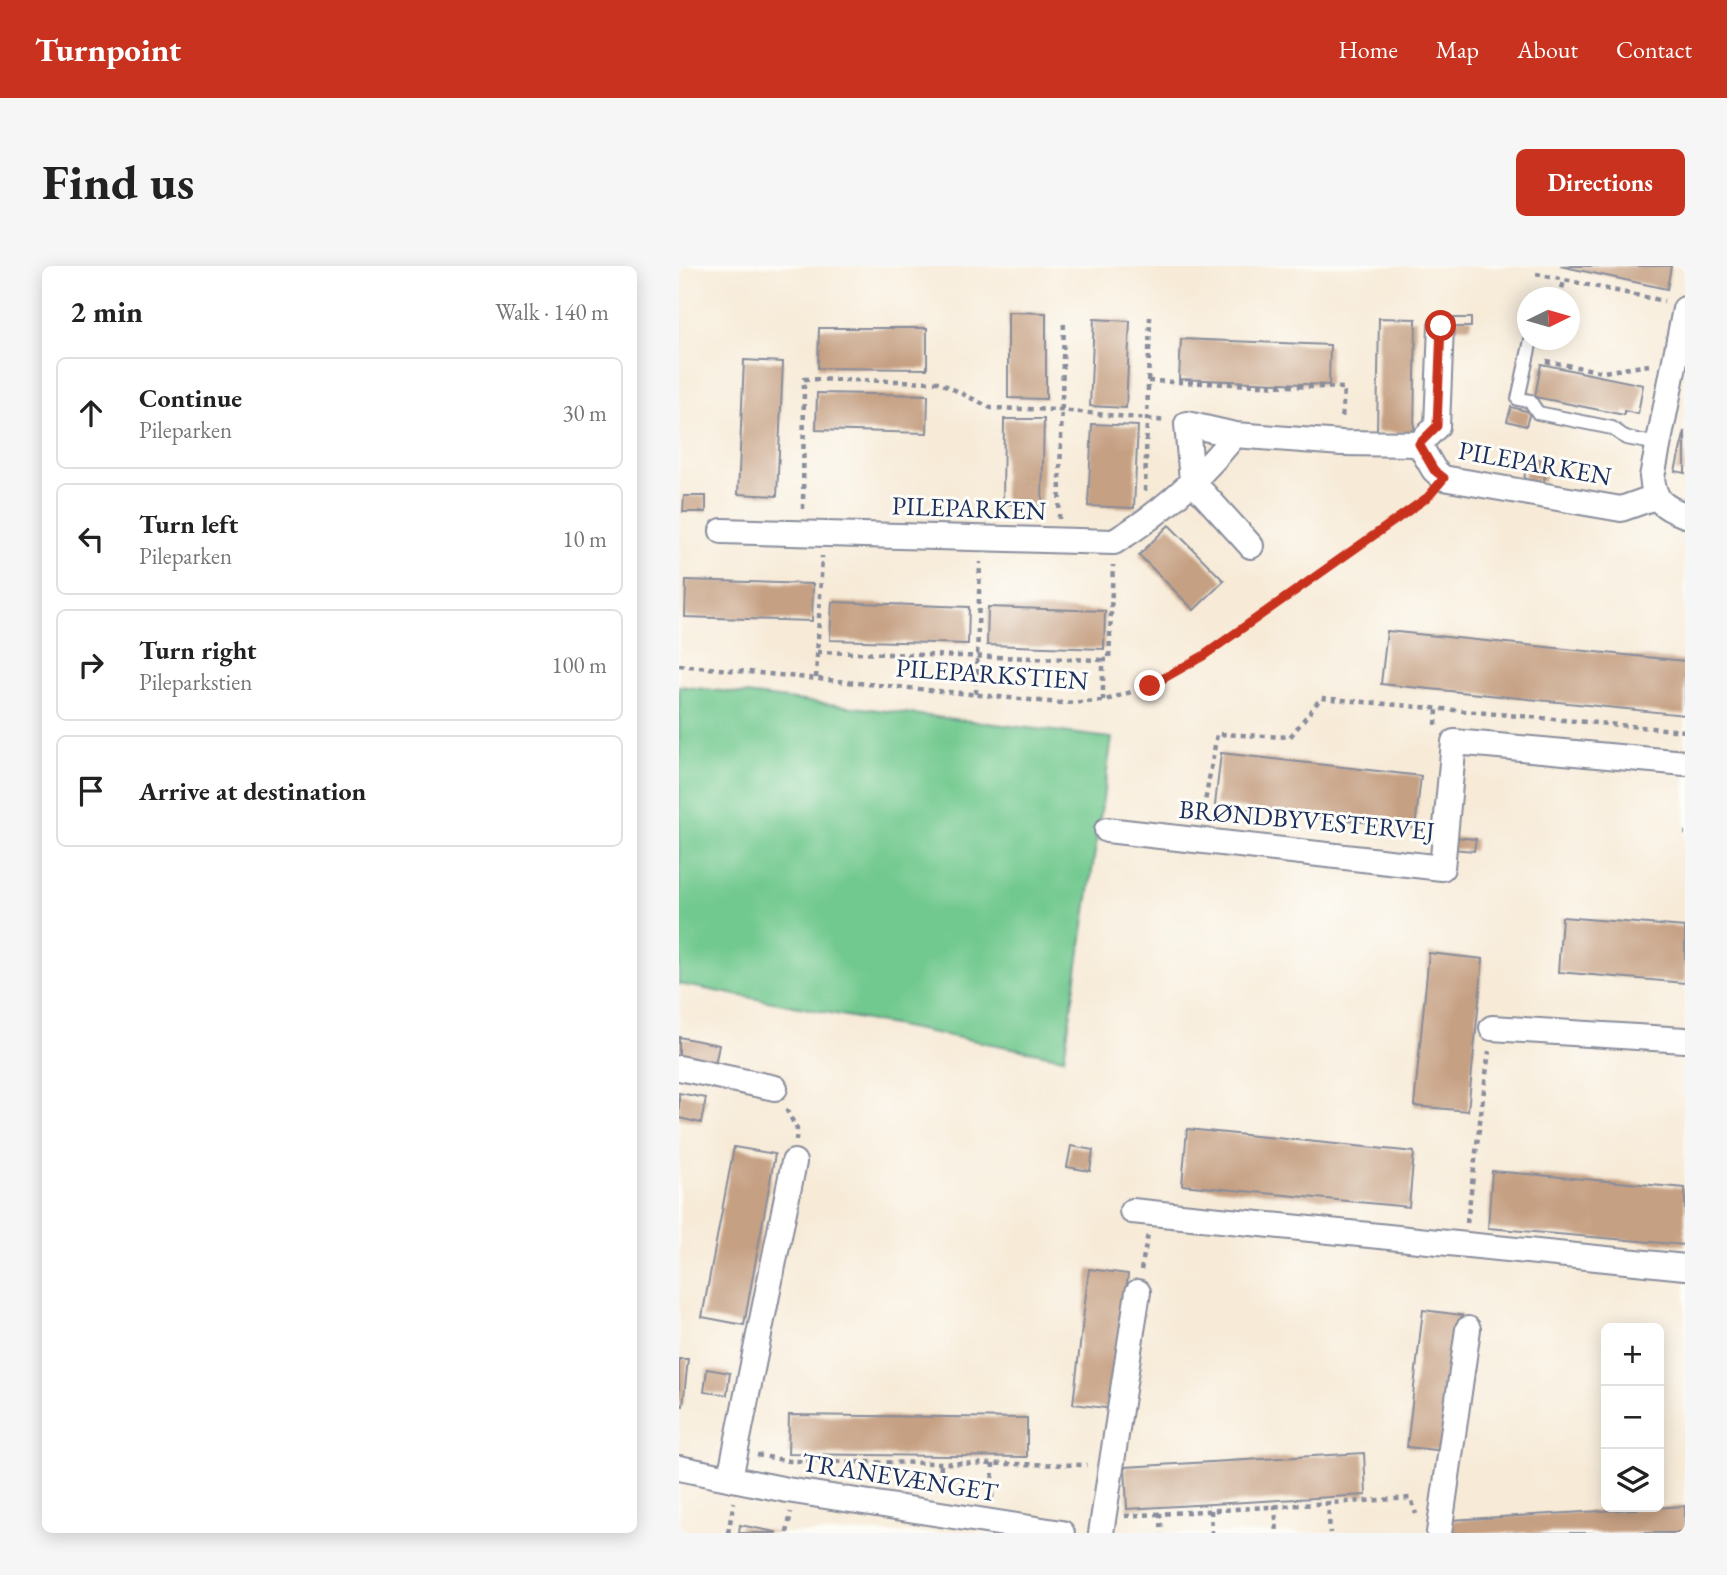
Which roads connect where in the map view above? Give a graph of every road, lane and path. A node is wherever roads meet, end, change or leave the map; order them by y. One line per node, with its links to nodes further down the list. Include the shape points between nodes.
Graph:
1 (1537, 274): 2 (path)
2 (1564, 280): 3 (path); 4 (path)
3 (1562, 287)
4 (1678, 306): 10 (street)
5 (1150, 317): 11 (path)
6 (1064, 320): 12 (path)
7 (1441, 326): 18 (street, PILEPARKEN, via 1437,426)
8 (1529, 350): 17 (lane, via 1518,398 1530,401 1538,413)
9 (1549, 351): 10 (path, via 1546,363 1603,372 1650,365)
10 (1673, 367): 17 (street)
11 (1148, 381): 13 (path); 16 (path, via 1343,388)
12 (1060, 411): 13 (path); 25 (path, via 991,408 939,382 804,379); 27 (path)
13 (1147, 418): 14 (path); 23 (path)
14 (1187, 424): 15 (street); 20 (street)
15 (1235, 435): 16 (street); 20 (street)
16 (1342, 443): 18 (street)
17 (1658, 443): 21 (street, via 1652,477)
18 (1419, 444): 19 (street, PILEPARKEN)
19 (1444, 478): 21 (street, PILEPARKEN, via 1621,509); 36 (path, PILEPARKSTIEN, via 1428,497 1203,656 1150,686)
20 (1192, 481): 23 (street); 29 (street)
21 (1655, 498): 22 (street, via 1667,509)
22 (1685, 515)
23 (1145, 524): 28 (street)
24 (722, 531): 25 (street, PILEPARKEN)
25 (813, 534): 26 (street, PILEPARKEN); 30 (path)
26 (980, 539): 27 (street, PILEPARKEN); 31 (path)
27 (1059, 541): 28 (street, PILEPARKEN)
28 (1114, 542): 32 (path, via 1109,660)
29 (1251, 546)
30 (817, 652): 31 (path); 34 (path)
31 (977, 656): 32 (path); 35 (path)
32 (1103, 660): 36 (path)
33 (679, 665): 34 (path, PILEPARKSTIEN)
34 (816, 678): 35 (path, PILEPARKSTIEN)
35 (976, 694): 36 (path, PILEPARKSTIEN, via 1059,704)
36 (1103, 701)
37 (1685, 731): 40 (path, via 1321,698 1290,737 1217,734)
38 (1685, 763): 40 (street, BRØNDBYVESTERVEJ, via 1454,742 1442,868)
39 (1107, 831): 40 (street, BRØNDBYVESTERVEJ)
40 (1199, 841)
41 (1492, 1028): 42 (street); 47 (path)
42 (1685, 1040)
43 (679, 1068): 44 (street)
44 (775, 1088): 45 (path, via 797,1129)
45 (794, 1162): 51 (street)
46 (1141, 1212): 47 (street); 49 (path)
47 (1467, 1245): 48 (street)
48 (1685, 1267)
49 (1138, 1292): 53 (street)
50 (1468, 1329): 62 (street)
51 (735, 1451): 52 (path, via 789,1461); 55 (street)
52 (993, 1464): 53 (path); 60 (path)
53 (1111, 1466): 61 (street)
54 (679, 1468): 55 (street, TRANEVÆNGET)
55 (730, 1478): 60 (street, TRANEVÆNGET)
56 (1328, 1501): 57 (path); 62 (path, via 1411,1498 1421,1527); 67 (path)
57 (1275, 1505): 58 (path); 66 (path)
58 (1211, 1510): 59 (path); 65 (path)
59 (1160, 1513): 61 (path); 64 (path)
60 (991, 1522): 63 (street, TRANEVÆNGET)
61 (1102, 1525)
62 (1439, 1532)
63 (1062, 1533)
64 (1162, 1533)
65 (1212, 1533)
66 (1277, 1533)
67 (1330, 1533)

